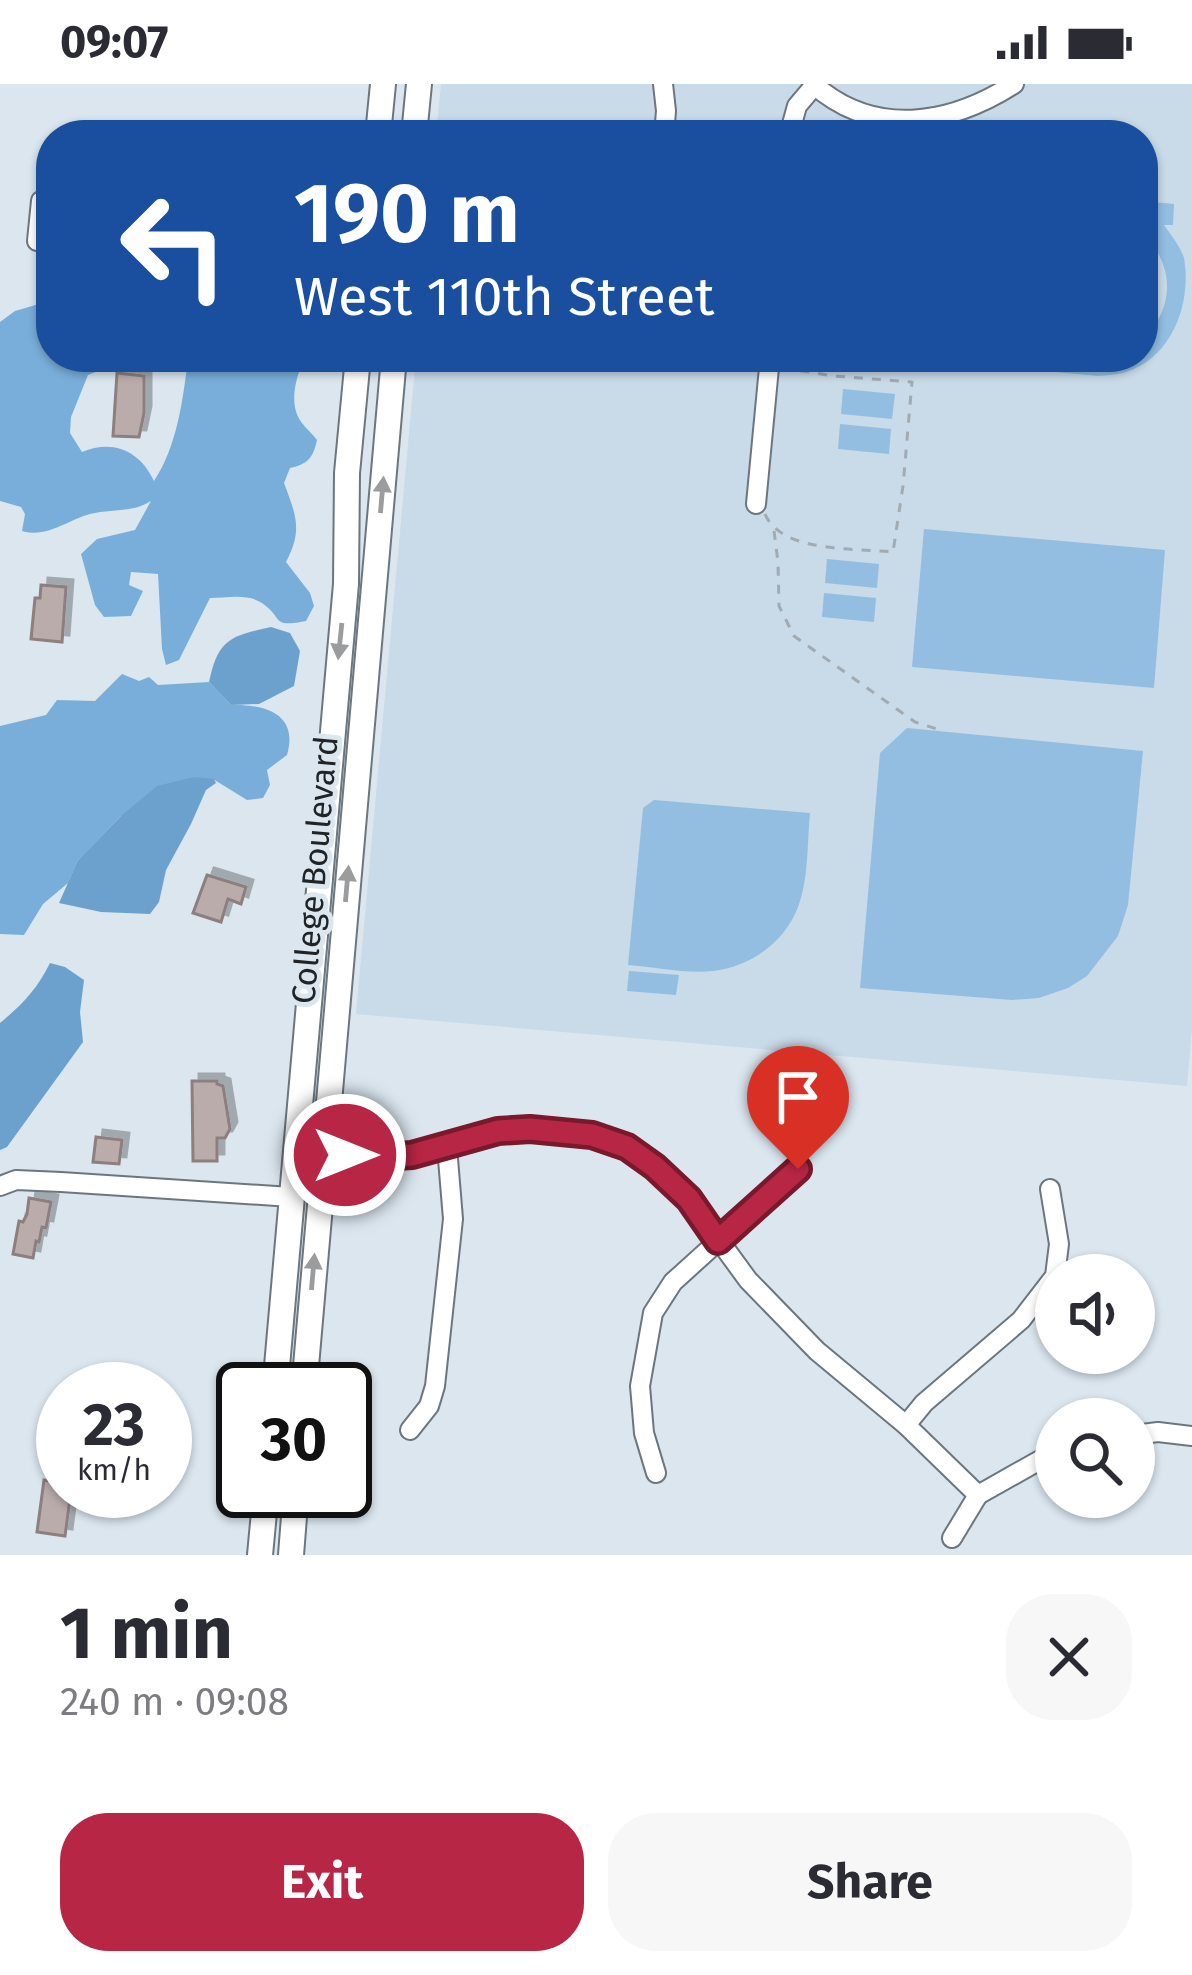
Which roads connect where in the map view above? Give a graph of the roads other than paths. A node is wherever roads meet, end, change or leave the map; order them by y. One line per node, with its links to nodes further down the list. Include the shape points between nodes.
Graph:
1 (382, 84): 6 (main road)
2 (419, 84): 7 (main road)
3 (663, 84): 8 (street)
4 (1014, 84): 11 (street, via 947,115)
5 (813, 85): 9 (street); 10 (street, via 848,109)
6 (379, 120)
7 (415, 120)
8 (665, 120)
9 (793, 120)
10 (887, 120)
11 (904, 120)
12 (357, 372): 17 (main road, College Boulevard, one-way to 17, via 346,584)
13 (393, 372): 18 (main road, College Boulevard, one-way to 13)
14 (773, 372): 15 (street)
15 (760, 505)
16 (447, 1147): 18 (street, via 368,1158); 23 (street, via 530,1129 627,1147 689,1199); 27 (street, via 453,1219 435,1386)
17 (295, 1151): 18 (street); 22 (main road, College Boulevard)
18 (323, 1153): 25 (main road, College Boulevard, one-way to 18)
19 (798, 1169): 23 (street)
20 (0, 1186): 22 (street, via 16,1180)
21 (1050, 1189): 26 (street, via 1055,1276 1021,1320)
22 (291, 1197): 24 (main road, College Boulevard)
23 (718, 1241): 26 (street, via 817,1351); 31 (street, via 653,1313 640,1386)
24 (276, 1362)
25 (306, 1362)
26 (906, 1425): 32 (street)
27 (410, 1430)
28 (1155, 1432): 29 (street)
29 (1192, 1436)
30 (1035, 1463): 32 (street)
31 (656, 1473)
32 (979, 1495): 35 (street)
33 (263, 1518): 36 (main road)
34 (294, 1518): 37 (main road)
35 (952, 1538)
36 (260, 1555)
37 (291, 1555)

